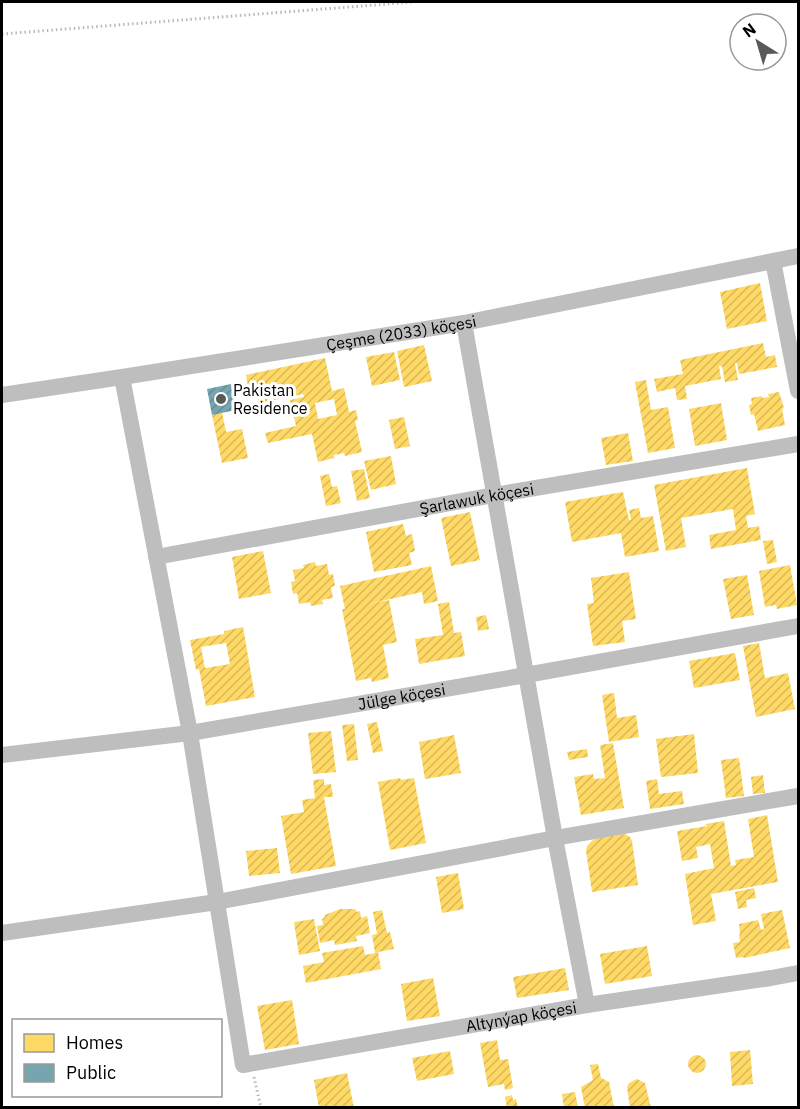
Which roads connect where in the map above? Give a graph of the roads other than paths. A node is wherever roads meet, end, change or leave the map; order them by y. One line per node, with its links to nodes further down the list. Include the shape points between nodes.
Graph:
1 (798, 256): 2 (street, Çeşme (2033) köçesi)
2 (773, 261): 3 (street, Çeşme (2033) köçesi); 5 (street)
3 (464, 323): 4 (street, Çeşme (2033) köçesi); 8 (street)
4 (122, 377): 6 (street, Çeşme (2033) köçesi); 9 (street)
5 (798, 392)
6 (2, 394)
7 (798, 444): 8 (street, Şarlawuk köçesi)
8 (494, 495): 9 (street, Şarlawuk köçesi); 11 (street)
9 (156, 556): 12 (street)
10 (798, 626): 11 (street, Jülge köçesi)
11 (526, 675): 12 (street, Jülge köçesi); 15 (street)
12 (190, 733): 13 (street, Jülge köçesi); 16 (street)
13 (2, 755)
14 (798, 796): 15 (street)
15 (555, 838): 16 (street); 19 (street)
16 (217, 902): 17 (street); 19 (street, Altynýap köçesi, via 247,1064)
17 (2, 933)
18 (798, 973): 19 (street, Altynýap köçesi)
19 (587, 1005)

